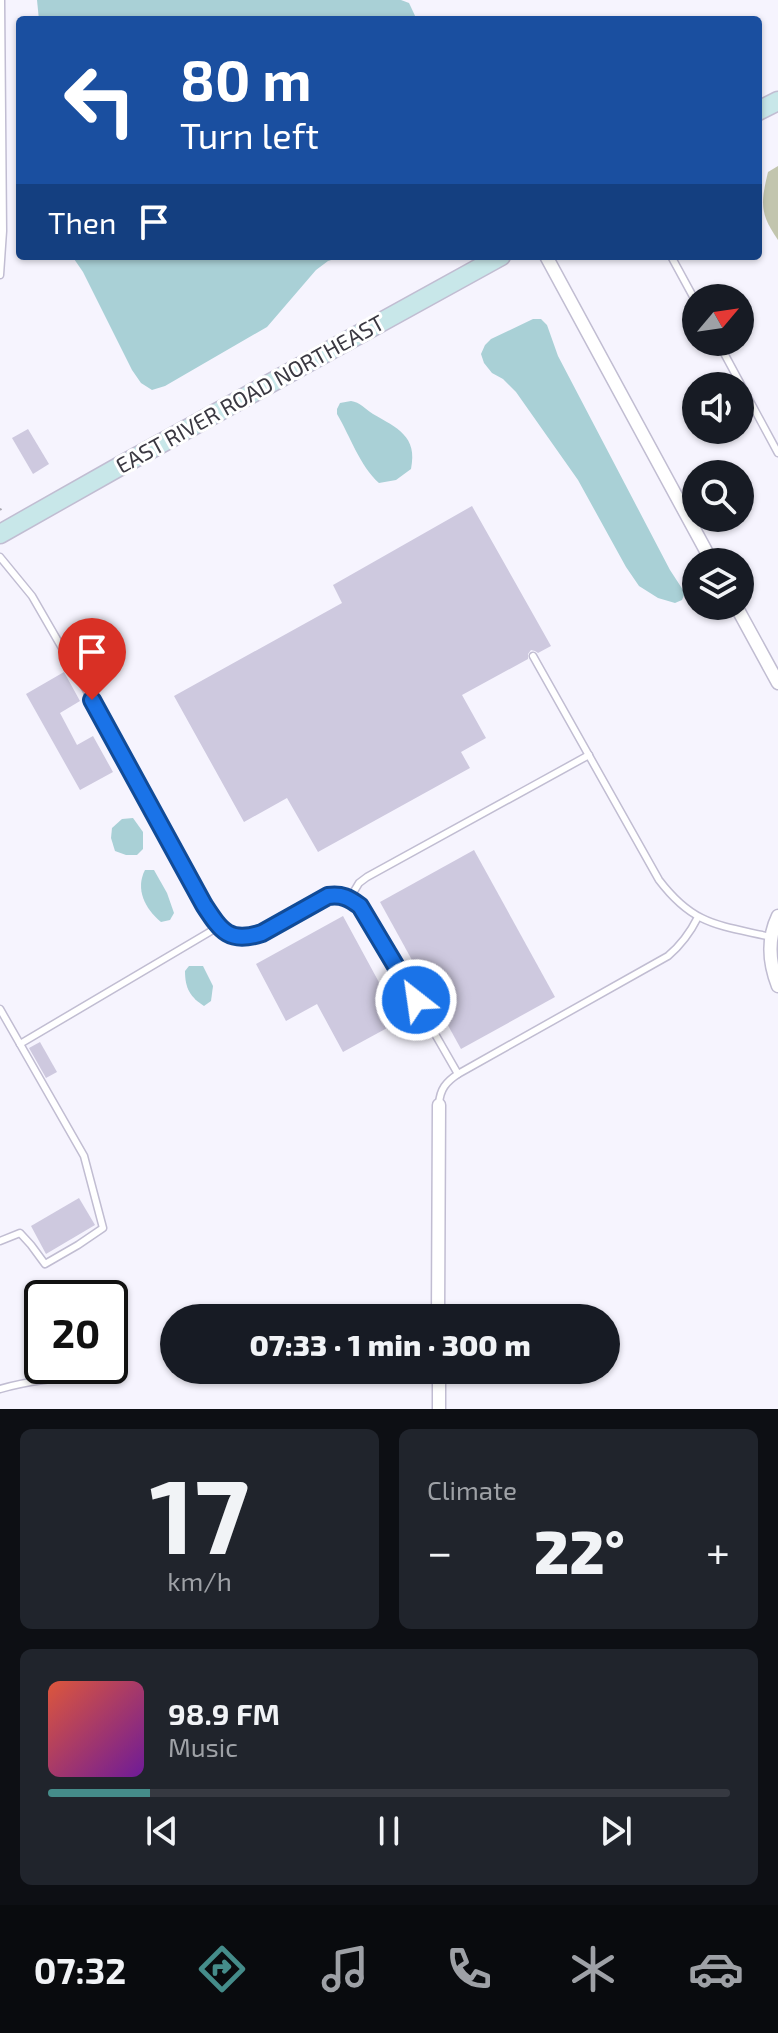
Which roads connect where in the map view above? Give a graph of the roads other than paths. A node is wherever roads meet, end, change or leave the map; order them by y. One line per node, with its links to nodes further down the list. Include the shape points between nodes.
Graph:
1 (1, 0): 5 (lane)
2 (494, 260): 9 (street, EAST RIVER ROAD NORTHEAST)
3 (548, 260): 10 (street)
4 (673, 260): 6 (lane)
5 (0, 275)
6 (686, 284)
7 (726, 356): 8 (lane)
8 (778, 453)
9 (0, 534)
10 (704, 548)
11 (0, 557): 19 (lane, via 32,596)
12 (744, 620): 14 (street)
13 (533, 656): 15 (lane)
14 (778, 683)
15 (589, 755): 16 (lane, via 367,877); 18 (lane, via 659,880)
16 (350, 898): 19 (lane, via 328,896 251,936 238,938); 24 (lane, via 373,926)
17 (778, 916): 20 (street)
18 (698, 917): 20 (lane); 24 (lane, via 668,956)
19 (218, 927): 23 (lane)
20 (771, 937): 21 (street)
21 (778, 986)
22 (0, 1009): 23 (lane)
23 (20, 1044): 26 (lane, via 84,1156 103,1228 45,1264 20,1233)
24 (458, 1074): 25 (lane, via 442,1087)
25 (439, 1105): 27 (street)
26 (0, 1241)
27 (438, 1304)
28 (27, 1384): 30 (lane)
29 (439, 1384): 31 (street)
30 (0, 1389)
31 (439, 1409)

